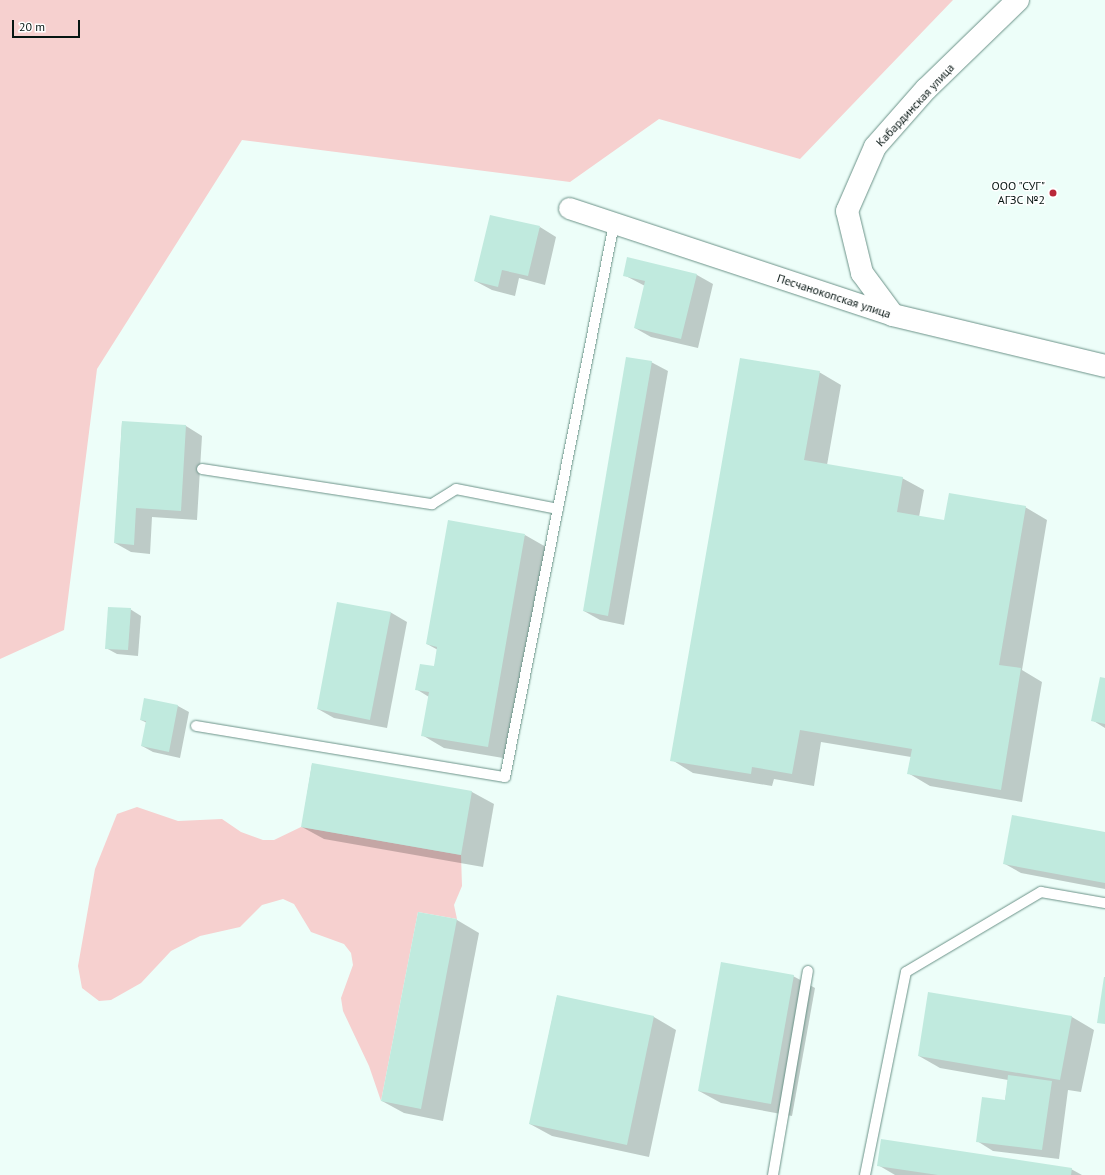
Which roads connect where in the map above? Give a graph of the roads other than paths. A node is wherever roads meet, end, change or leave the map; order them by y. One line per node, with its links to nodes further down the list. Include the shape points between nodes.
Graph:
1 (1018, 0): 4 (street, Кабардинская улица, via 926,89 875,147 847,211 862,272)
2 (569, 208): 3 (street, Песчанокопская улица)
3 (614, 224): 4 (street, Песчанокопская улица); 7 (lane)
4 (893, 315): 5 (street, Песчанокопская улица)
5 (1105, 366)
6 (202, 469): 7 (lane, via 432,504 456,489)
7 (558, 509): 8 (lane, via 505,777)
8 (196, 726)
9 (1105, 903): 12 (lane, via 1041,892 906,972)
10 (808, 971): 11 (lane)
11 (773, 1175)
12 (865, 1175)

